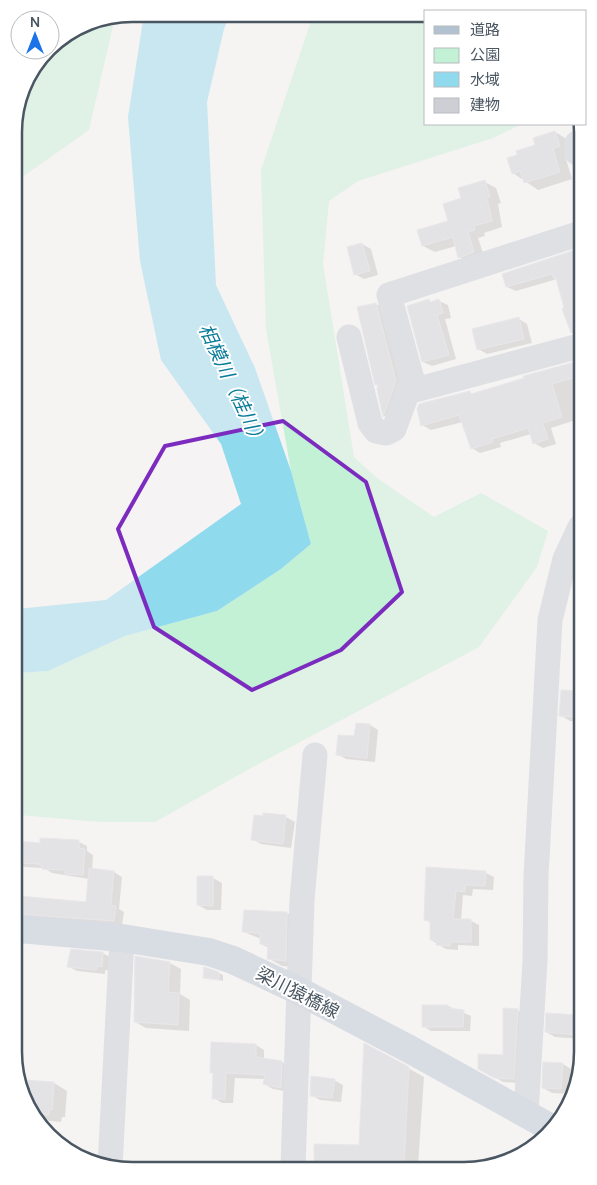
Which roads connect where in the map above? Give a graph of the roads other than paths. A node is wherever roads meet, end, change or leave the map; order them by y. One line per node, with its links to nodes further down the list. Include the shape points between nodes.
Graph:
1 (574, 235): 4 (street, via 389,295)
2 (349, 337): 4 (street, via 370,423 376,431 386,433 394,430)
3 (574, 347): 4 (street, via 415,390)
4 (412, 380)
5 (574, 540): 10 (street, via 565,559 550,620)
6 (316, 755): 9 (street, via 302,900)
7 (22, 929): 8 (main road, 梁川猿橋線)
8 (122, 938): 9 (main road, 梁川猿橋線, via 209,952); 12 (street)
9 (299, 991): 10 (main road, 梁川猿橋線); 13 (street)
10 (526, 1114): 11 (main road, 梁川猿橋線)
11 (546, 1125)
12 (110, 1160)
13 (293, 1162)

